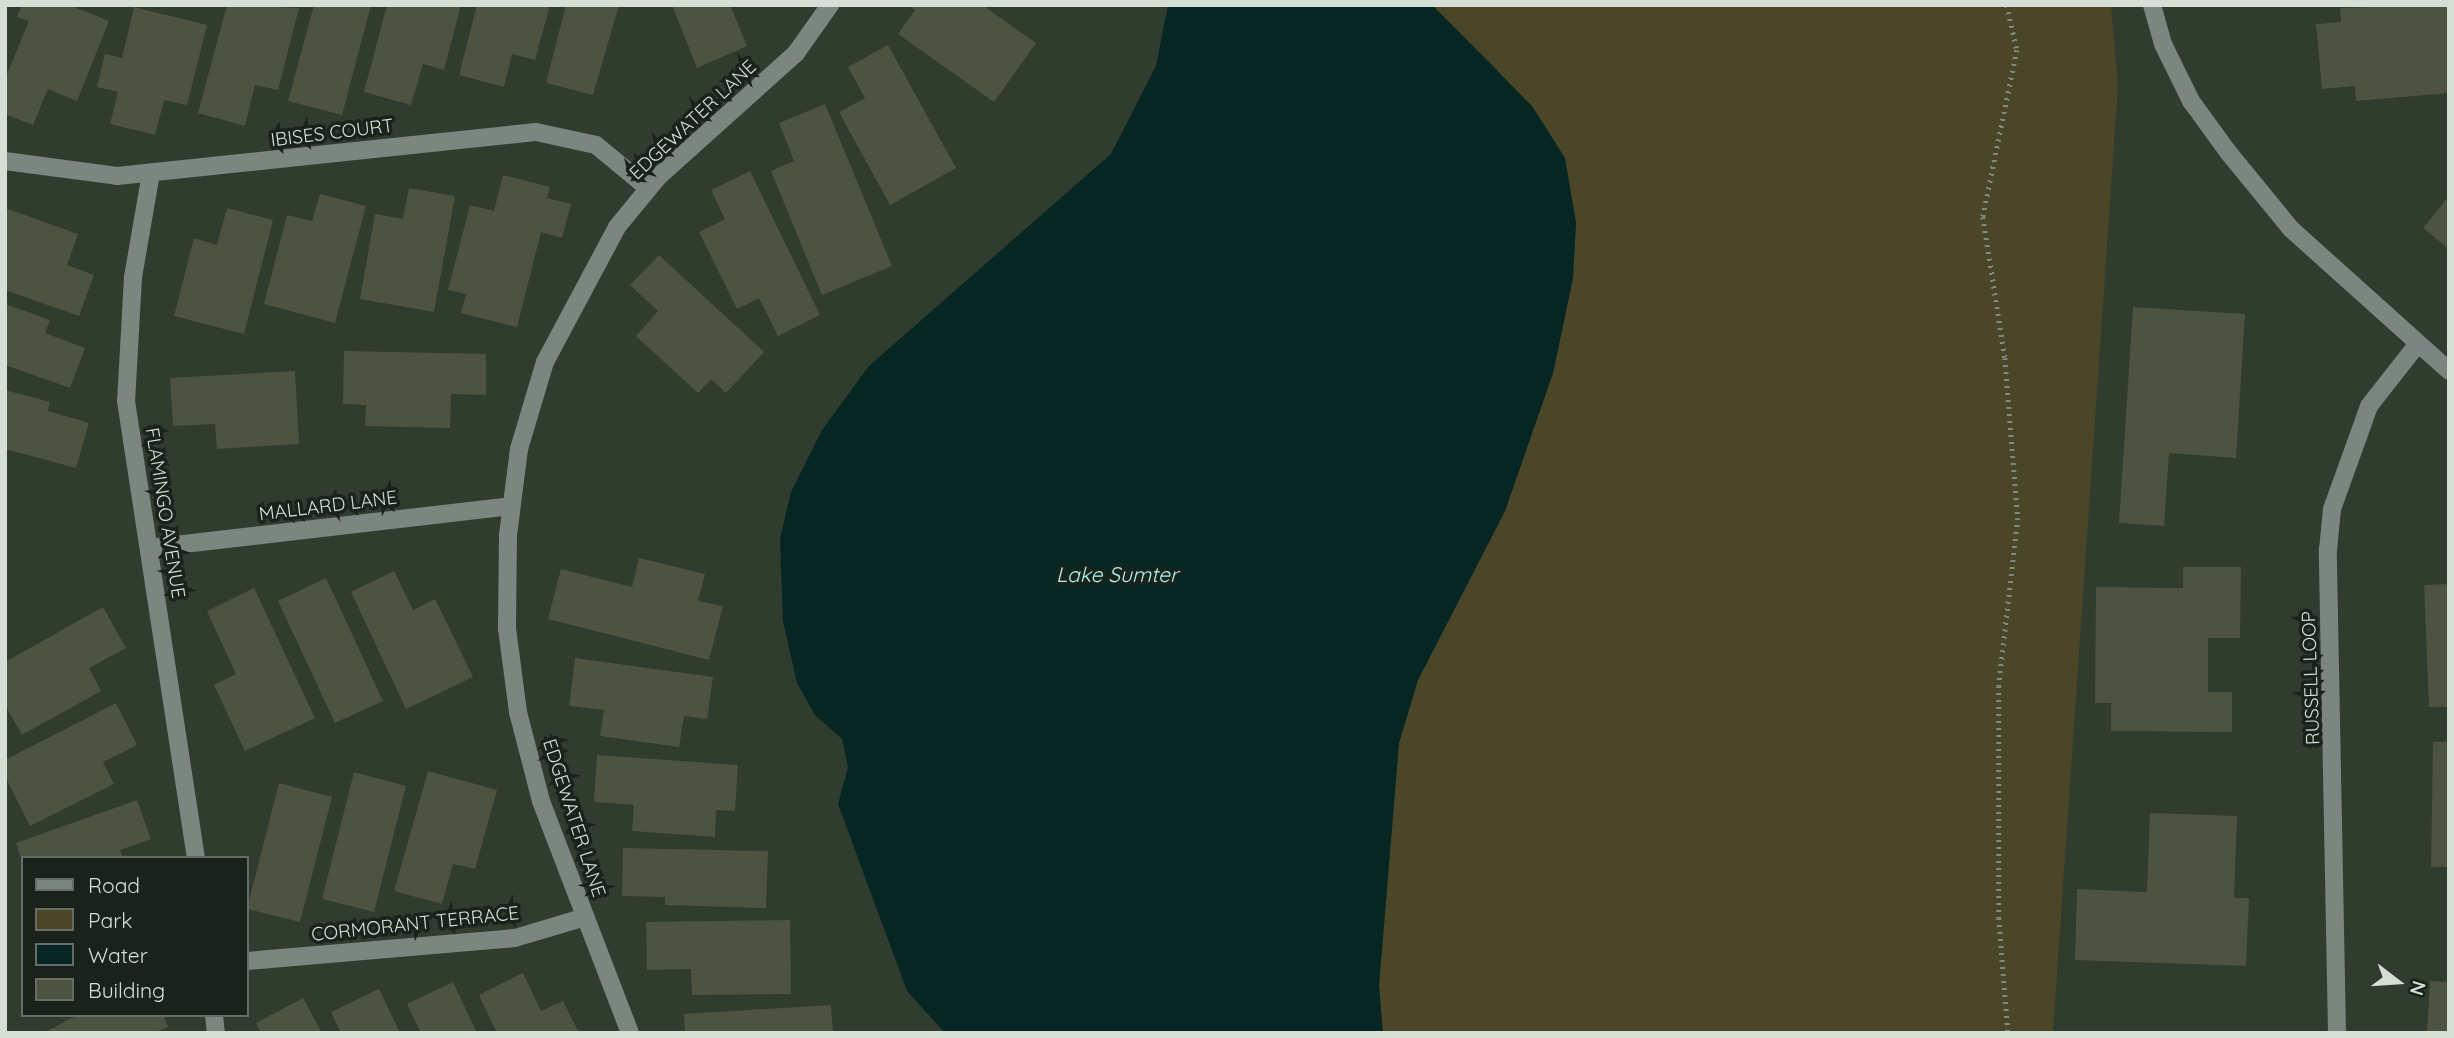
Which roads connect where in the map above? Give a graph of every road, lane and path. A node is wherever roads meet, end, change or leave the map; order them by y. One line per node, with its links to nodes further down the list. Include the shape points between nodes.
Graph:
1 (830, 5): 6 (street, EDGEWATER LANE, via 796,53)
2 (2007, 5): 15 (path, via 2017,50 1983,217 2005,358 2018,518 1998,686 1999,918)
3 (2152, 5): 7 (street, via 2163,44 2191,101 2228,152 2291,229)
4 (5, 161): 5 (street, IBISES COURT, via 57,172)
5 (151, 173): 6 (street, IBISES COURT, via 536,132 596,145); 10 (street, FLAMINGO AVENUE, via 133,277 126,387)
6 (648, 188): 9 (street, EDGEWATER LANE, via 598,258 545,362 519,449)
7 (2416, 346): 8 (street); 16 (street, RUSSELL LOOP, via 2369,406 2332,509 2328,550)
8 (2449, 371)
9 (511, 506): 10 (street, MALLARD LANE); 12 (street, EDGEWATER LANE, via 507,628 518,712 541,801)
10 (149, 548): 11 (street, FLAMINGO AVENUE)
11 (196, 856)
12 (585, 917): 13 (street, CORMORANT TERRACE, via 515,938); 14 (street, EDGEWATER LANE)
13 (248, 961)
14 (630, 1033)
15 (2008, 1033)
16 (2337, 1033)

